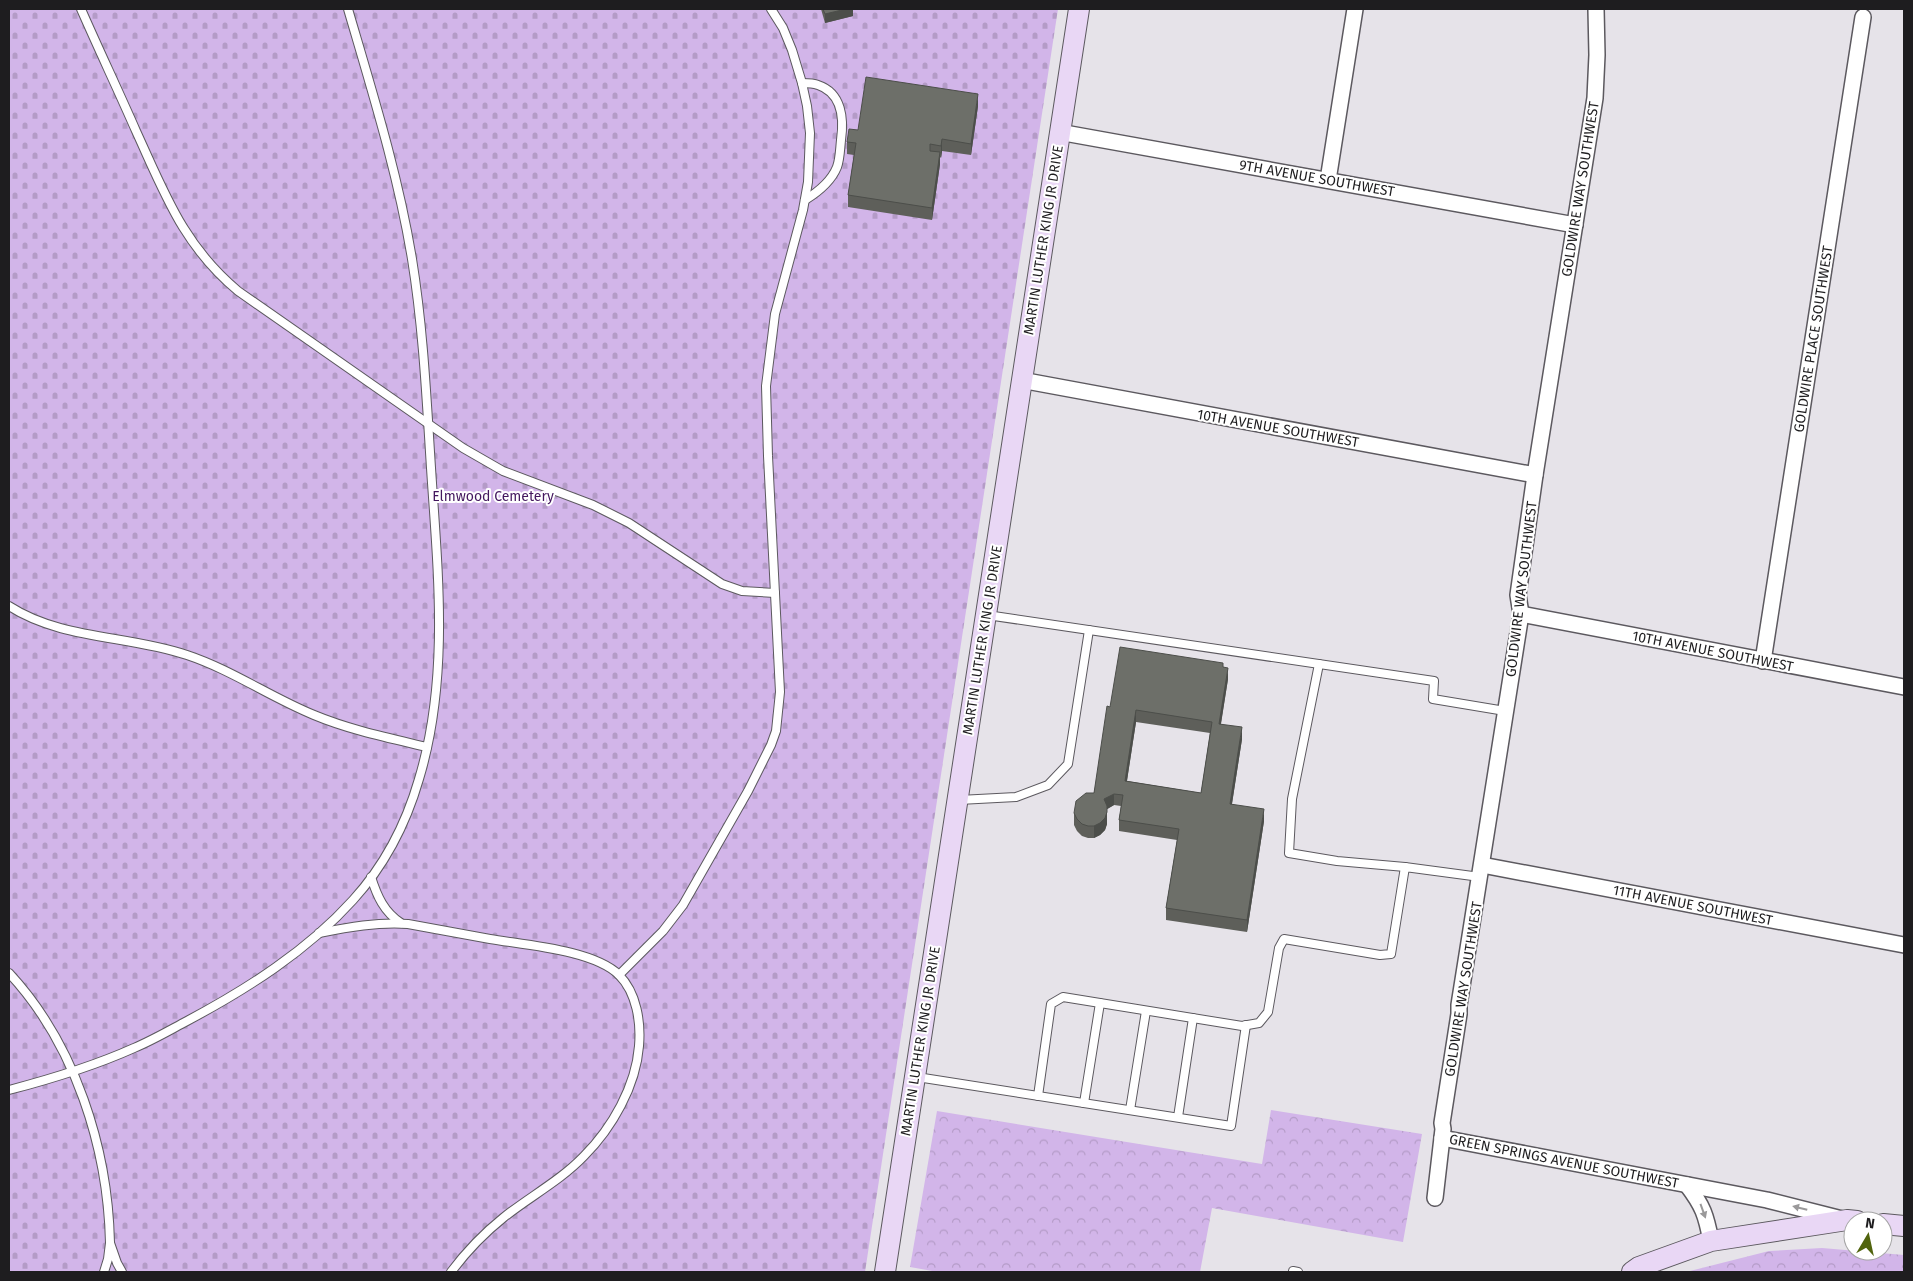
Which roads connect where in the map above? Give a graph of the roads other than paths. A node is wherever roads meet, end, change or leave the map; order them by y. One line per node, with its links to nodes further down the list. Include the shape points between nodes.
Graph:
1 (81, 9): 14 (lane, via 166,196 202,256 238,291)
2 (348, 9): 14 (lane, via 388,147 412,258)
3 (771, 9): 8 (lane, via 783,28)
4 (1079, 9): 9 (main road, MARTIN LUTHER KING JR DRIVE)
5 (1355, 9): 10 (street)
6 (1596, 9): 12 (street, GOLDWIRE WAY SOUTHWEST, via 1598,55 1595,98)
7 (1863, 17): 21 (street, GOLDWIRE PLACE SOUTHWEST)
8 (802, 83): 11 (lane, via 810,133); 11 (lane, via 819,85 831,94 842,115 836,168 821,190)
9 (1059, 132): 10 (street, 9TH AVENUE SOUTHWEST); 13 (main road, MARTIN LUTHER KING JR DRIVE)
10 (1328, 180): 12 (street, 9TH AVENUE SOUTHWEST)
11 (805, 200): 16 (lane, via 775,314 766,386)
12 (1575, 225): 15 (street, GOLDWIRE WAY SOUTHWEST)
13 (1021, 380): 15 (street, 10TH AVENUE SOUTHWEST); 19 (main road, MARTIN LUTHER KING JR DRIVE)
14 (428, 423): 16 (lane, via 486,463 593,505 628,523 722,584 742,591); 25 (lane, via 440,630 437,690)
15 (1535, 475): 18 (street, GOLDWIRE WAY SOUTHWEST, via 1518,595)
16 (775, 592): 34 (lane, via 780,692 776,730 770,746 683,905 663,931)
17 (9, 606): 25 (lane, via 47,624 182,653 214,665 315,716)
18 (1521, 614): 21 (street, 10TH AVENUE SOUTHWEST); 24 (street, GOLDWIRE WAY SOUTHWEST)
19 (985, 615): 20 (lane); 26 (main road, MARTIN LUTHER KING JR DRIVE)
20 (1089, 630): 22 (lane); 26 (lane, via 1068,764 1048,785 1016,797)
21 (1763, 661): 23 (street, 10TH AVENUE SOUTHWEST)
22 (1319, 664): 24 (lane, via 1434,681 1433,700); 27 (lane, via 1292,799 1289,852 1337,861)
23 (1904, 687)
24 (1505, 711): 28 (street, GOLDWIRE WAY SOUTHWEST)
25 (427, 747): 29 (lane, via 412,802 390,848)
26 (957, 800): 40 (main road, MARTIN LUTHER KING JR DRIVE)
27 (1405, 867): 28 (lane); 38 (lane, via 1391,954 1380,955 1284,939 1268,1012 1259,1023)
28 (1481, 871): 32 (street, 11TH AVENUE SOUTHWEST); 46 (street, GOLDWIRE WAY SOUTHWEST)
29 (371, 877): 30 (lane, via 383,906); 31 (lane, via 354,899)
30 (403, 924): 31 (lane, via 370,924); 34 (lane, via 580,956)
31 (319, 933): 39 (lane, via 223,1001 136,1048)
32 (1904, 946)
33 (9, 973): 39 (lane, via 42,1017)
34 (619, 975): 55 (lane, via 633,1000 640,1034 634,1070 619,1109 584,1156 490,1229)
35 (1100, 1003): 36 (lane); 42 (lane, via 1063,997 1051,1004); 43 (lane)
36 (1146, 1010): 37 (lane); 44 (lane)
37 (1193, 1018): 38 (lane); 45 (lane)
38 (1246, 1025): 45 (lane, via 1231,1126)
39 (71, 1071): 41 (lane); 52 (lane, via 81,1092 100,1155 107,1193)
40 (915, 1077): 42 (lane); 56 (main road, MARTIN LUTHER KING JR DRIVE)
41 (9, 1090)
42 (1038, 1096): 43 (lane)
43 (1084, 1103): 44 (lane)
44 (1130, 1110): 45 (lane)
45 (1178, 1117)
46 (1442, 1138): 47 (street, GREEN SPRINGS AVENUE SOUTHWEST); 48 (street, GOLDWIRE WAY SOUTHWEST)
47 (1687, 1185): 49 (street, GREEN SPRINGS AVENUE SOUTHWEST, one-way to 47); 51 (street, GREEN SPRINGS AVENUE SOUTHWEST, one-way to 51, via 1700,1202)
48 (1435, 1198)
49 (1843, 1218)
50 (1843, 1221): 51 (main road, GREEN SPRINGS AVENUE SOUTHWEST)
51 (1711, 1240): 57 (main road)
52 (110, 1243): 53 (lane); 54 (lane)
53 (104, 1272)
54 (122, 1272)
55 (450, 1272)
56 (885, 1272)
57 (1632, 1272)

